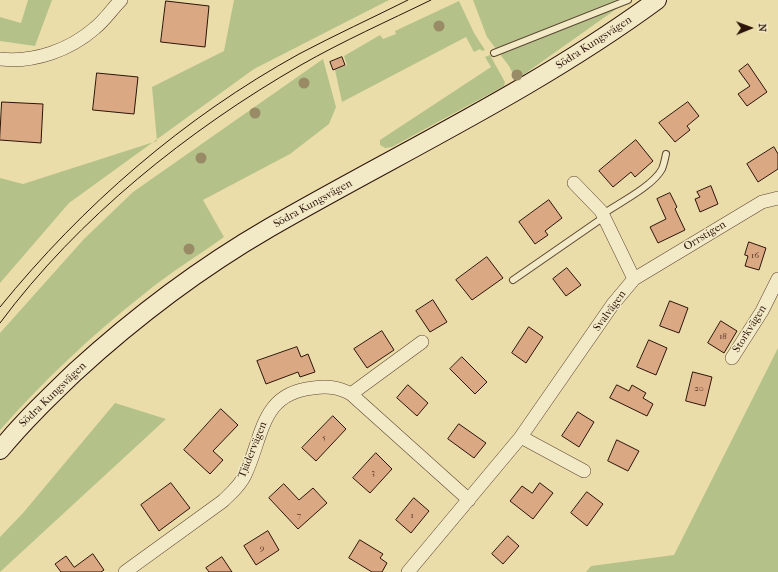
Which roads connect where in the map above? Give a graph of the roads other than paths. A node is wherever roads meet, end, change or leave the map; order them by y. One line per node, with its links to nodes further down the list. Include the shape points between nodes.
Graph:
1 (121, 0): 5 (street, via 96,27 60,50 28,58)
2 (628, 0): 4 (lane)
3 (657, 0): 17 (main road, Södra Kungsvägen, via 506,98 268,229 219,259 103,347 16,431)
4 (494, 52)
5 (0, 59)
6 (666, 154): 9 (lane, via 662,169 656,176)
7 (574, 183): 9 (street)
8 (778, 198): 10 (street, Orrstigen, via 762,202)
9 (604, 216): 10 (street); 12 (lane)
10 (634, 279): 16 (street, Svalvägen, via 613,304)
11 (778, 279): 14 (street, Storkvägen, via 762,311)
12 (513, 280)
13 (422, 342): 15 (street)
14 (732, 358)
15 (351, 394): 19 (street, Tjädervägen); 20 (street, Tjädervägen, via 340,388 321,387 306,388 287,395 274,406 265,419 245,475 237,488)
16 (521, 437): 18 (street); 19 (street, Svalvägen)
17 (0, 450)
18 (584, 471)
19 (468, 500): 21 (street, Svalvägen)
20 (125, 572)
21 (408, 572)

